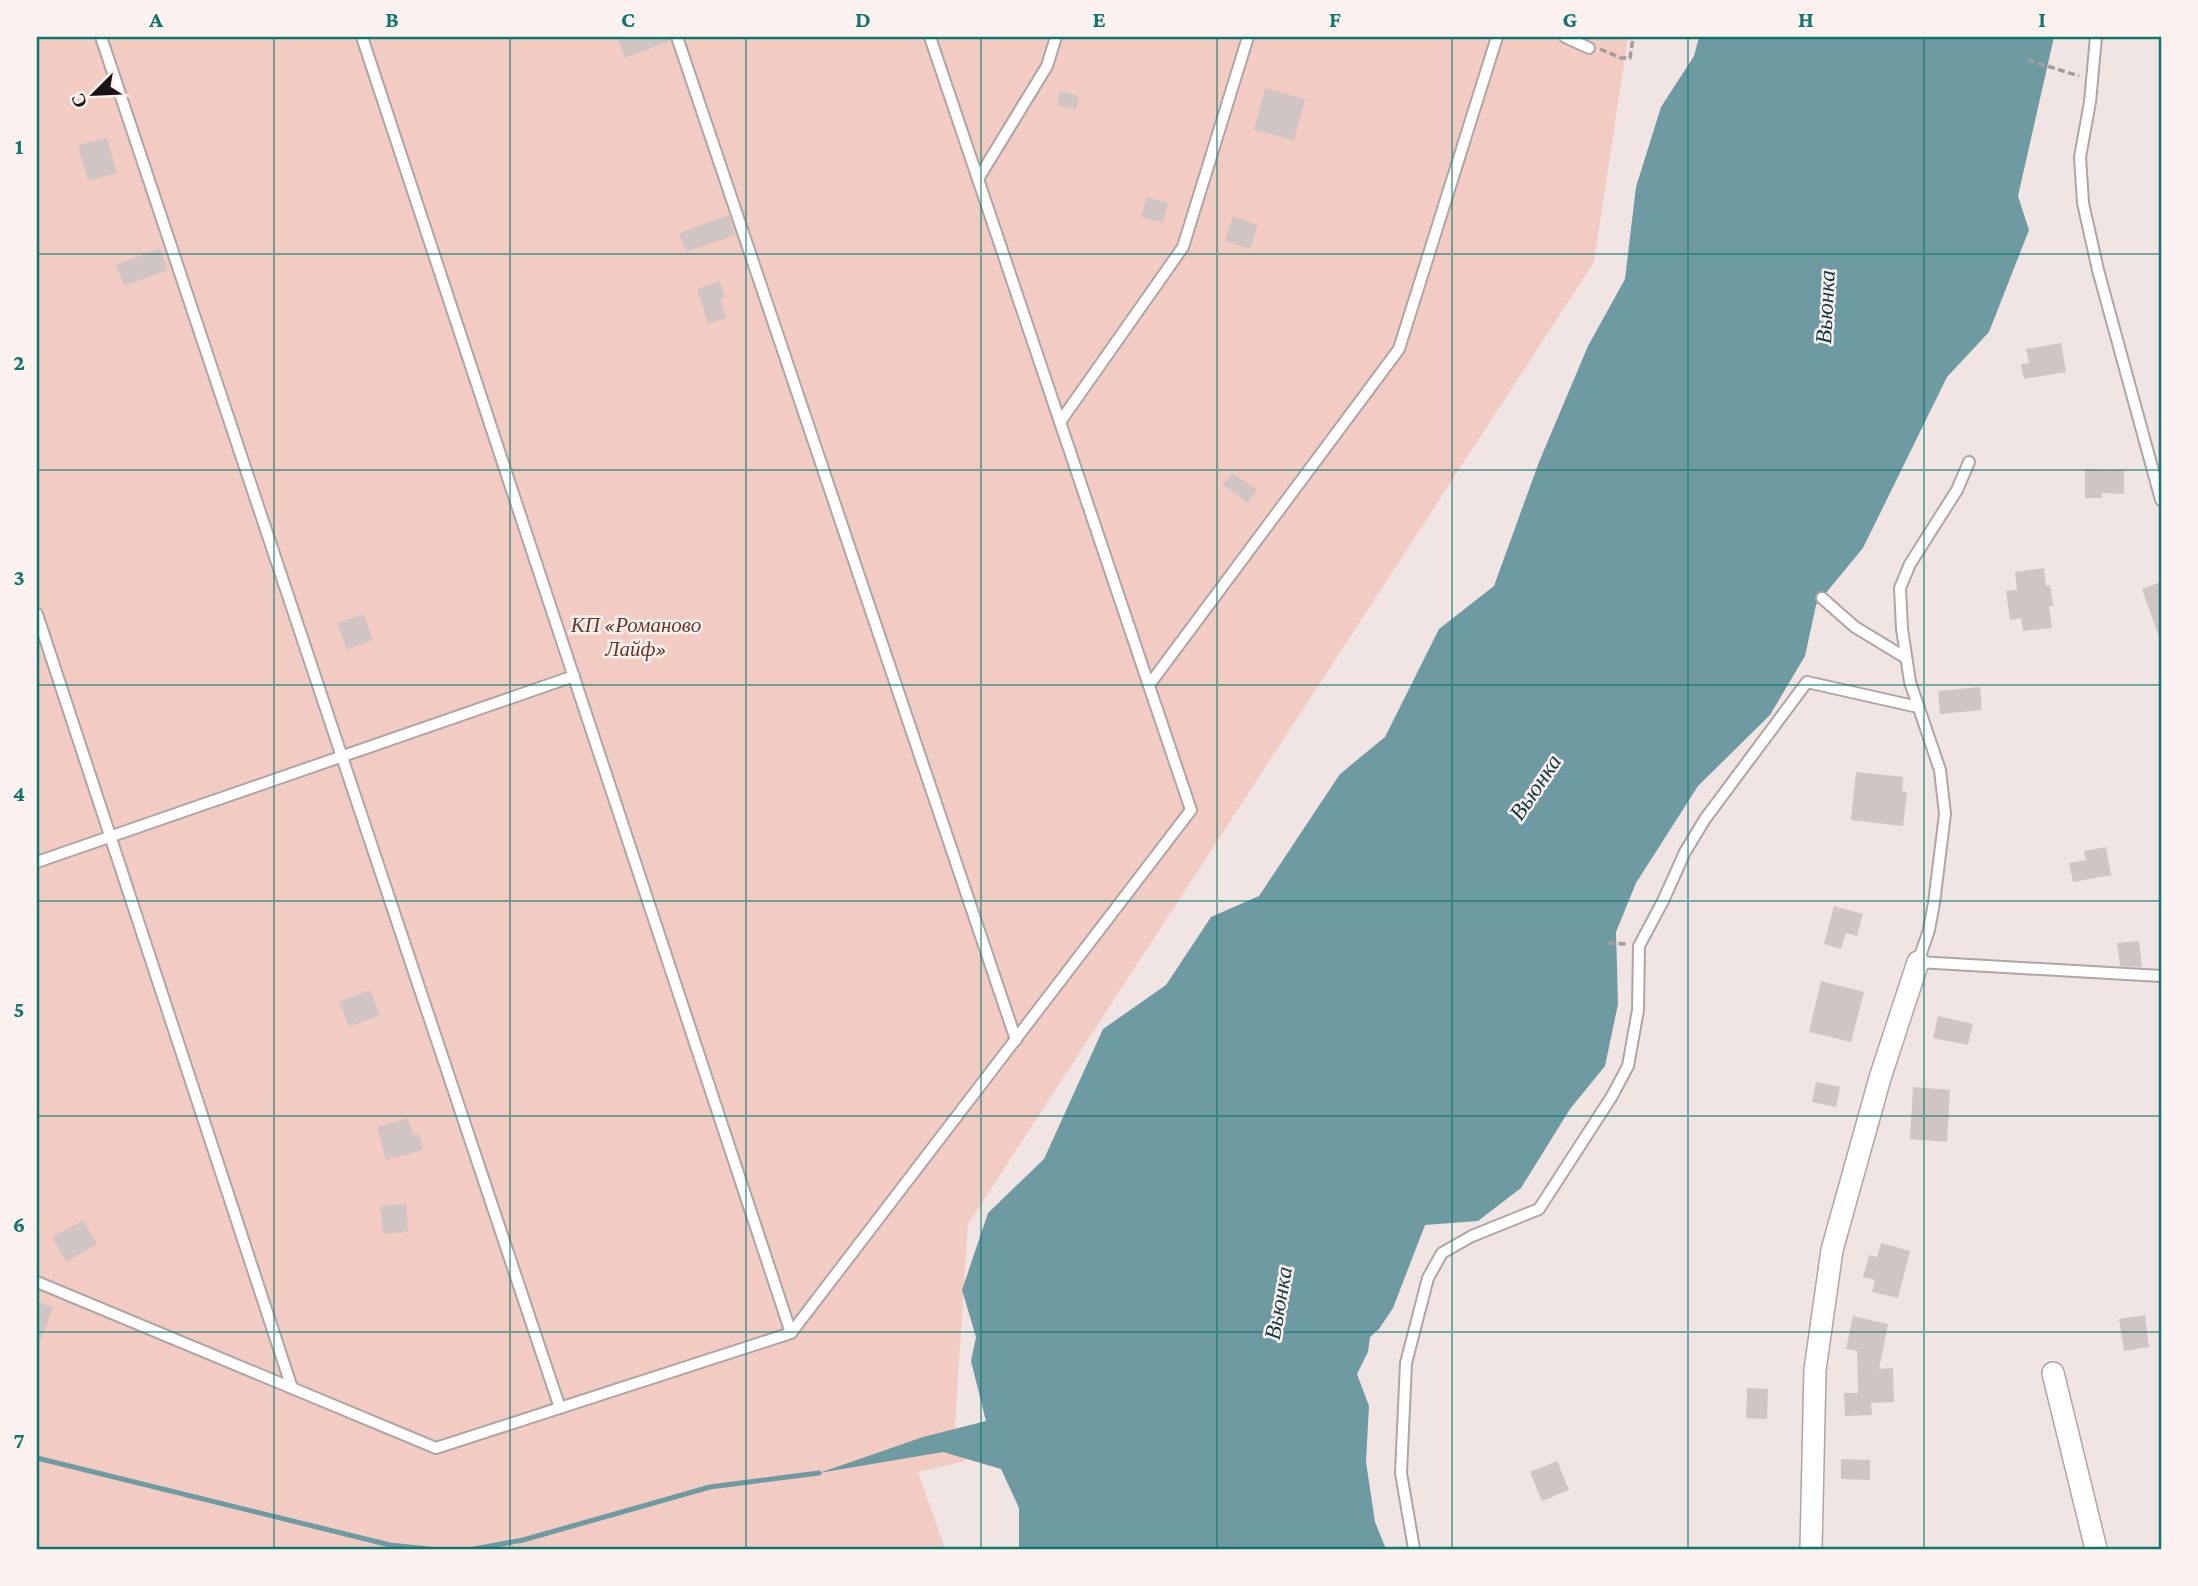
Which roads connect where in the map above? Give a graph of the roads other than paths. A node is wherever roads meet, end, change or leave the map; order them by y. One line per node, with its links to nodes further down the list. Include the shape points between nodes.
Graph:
1 (101, 37): 21 (lane)
2 (362, 37): 18 (lane)
3 (677, 37): 26 (lane)
4 (930, 37): 11 (lane)
5 (1056, 37): 11 (lane, via 1047,66)
6 (1248, 37): 12 (lane, via 1183,247)
7 (1497, 37): 19 (lane, via 1399,349)
8 (1565, 37): 10 (lane)
9 (2096, 37): 14 (lane, via 2091,102 2080,157 2083,203)
10 (1589, 48)
11 (978, 179): 12 (lane)
12 (1060, 422): 19 (lane)
13 (1969, 462): 17 (lane, via 1904,576 1899,601)
14 (2161, 499)
15 (1822, 598): 17 (lane, via 1855,627)
16 (37, 614): 22 (lane)
17 (1906, 658): 20 (lane)
18 (574, 676): 21 (lane); 28 (lane)
19 (1149, 685): 26 (lane, via 1191,810)
20 (1918, 707): 24 (lane, via 1940,770 1945,814 1934,903); 32 (lane, via 1807,682 1685,852 1639,946 1638,1010 1628,1066 1539,1209 1442,1253 1428,1278 1406,1363 1401,1473)
21 (343, 756): 22 (lane); 31 (lane)
22 (110, 838): 23 (lane); 30 (lane)
23 (37, 862)
24 (1918, 962): 25 (lane); 33 (street, via 1832,1250 1815,1370)
25 (2161, 976)
26 (1016, 1040): 28 (lane)
27 (37, 1282): 30 (lane)
28 (791, 1333): 31 (lane)
29 (2053, 1373): 34 (street)
30 (292, 1388): 31 (lane, via 436,1448)
31 (560, 1408)
32 (1414, 1549)
33 (1811, 1549)
34 (2096, 1549)

